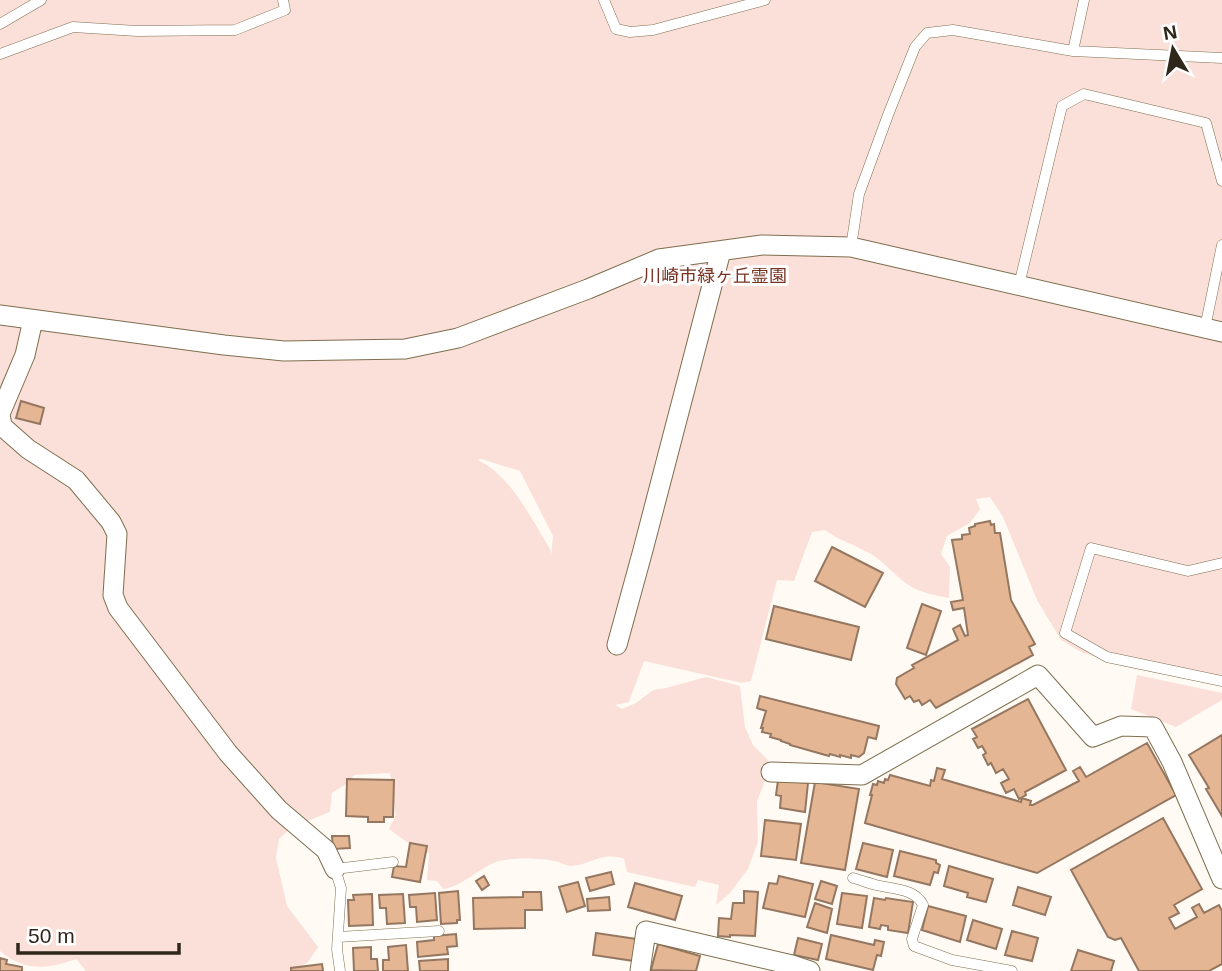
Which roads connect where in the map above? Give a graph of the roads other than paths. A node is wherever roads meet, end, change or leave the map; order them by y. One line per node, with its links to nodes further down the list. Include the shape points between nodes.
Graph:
1 (41, 0): 6 (lane)
2 (282, 0): 8 (lane, via 285,10 235,30 73,27)
3 (604, 0): 4 (lane, via 616,29 630,32)
4 (765, 0)
5 (1084, 0): 7 (lane)
6 (0, 24)
7 (1073, 51): 9 (lane); 12 (lane, via 953,30 927,33 915,47 859,194)
8 (0, 54)
9 (1222, 58)
10 (1222, 181): 14 (lane, via 1206,123 1084,94 1062,106)
11 (1222, 245): 17 (lane)
12 (852, 247): 13 (street, via 762,245); 14 (street)
13 (721, 251): 16 (street, via 659,260 458,338 405,349 284,351); 19 (street)
14 (1019, 285): 17 (street)
15 (0, 315): 16 (street)
16 (33, 320): 23 (street, via 25,355 1,414 2,426 76,480 111,522 117,534 113,595 118,608 228,753 279,810 326,850)
17 (1214, 330)
18 (1222, 563): 20 (lane, via 1188,571 1091,548 1065,634 1107,657)
19 (617, 645)
20 (1222, 681)
21 (771, 772): 25 (street, via 862,775 1038,675 1093,737 1121,726 1153,727)
22 (393, 863): 23 (lane)
23 (335, 869): 27 (lane, via 341,888)
24 (853, 878): 31 (lane, via 897,888 920,899 923,905 914,946 952,960)
25 (1222, 879)
26 (439, 931): 27 (lane)
27 (338, 937): 28 (lane)
28 (340, 971)
29 (640, 971): 30 (street, via 646,931)
30 (810, 971)
31 (1012, 971)

